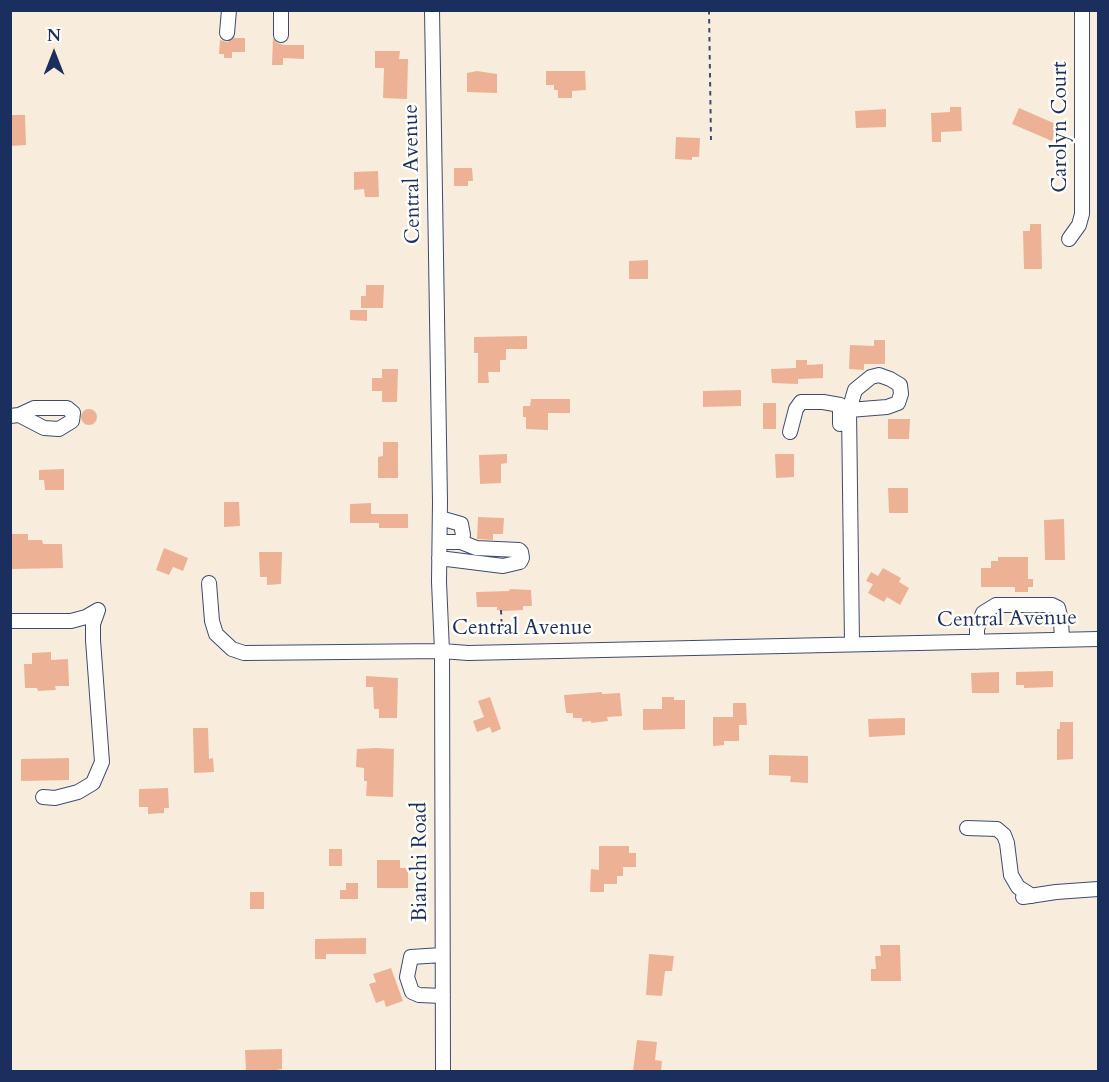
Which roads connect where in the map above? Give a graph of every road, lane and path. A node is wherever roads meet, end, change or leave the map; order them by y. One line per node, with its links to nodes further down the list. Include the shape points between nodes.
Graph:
1 (229, 10): 6 (street)
2 (282, 10): 7 (street)
3 (432, 10): 12 (street, Central Avenue)
4 (709, 10): 8 (path)
5 (1082, 10): 9 (street, Carolyn Court, via 1083,214)
6 (227, 33)
7 (282, 35)
8 (711, 140)
9 (1069, 239)
10 (849, 410): 23 (street)
11 (790, 432): 23 (street, via 801,402 840,405)
12 (440, 518): 13 (street, Central Avenue); 14 (street, via 461,524)
13 (440, 542): 14 (street); 15 (street, Central Avenue)
14 (461, 542): 15 (street, via 476,548 519,550 522,558 503,566)
15 (439, 558): 24 (street, Central Avenue)
16 (209, 583): 24 (street, via 216,634 232,649)
17 (501, 610): 19 (path)
18 (10, 621): 25 (street, via 71,621 98,610 93,640 102,762 93,783 78,792)
19 (502, 633)
20 (1098, 639): 21 (street, Central Avenue)
21 (1062, 640): 22 (street, Central Avenue); 22 (street, via 1058,608 996,605 983,613)
22 (977, 642): 23 (street, Central Avenue)
23 (848, 645): 24 (street, Central Avenue)
24 (442, 651): 28 (street, Bianchi Road)
25 (43, 797)
26 (967, 828): 27 (street, via 997,829 1004,835 1011,875 1026,897)
27 (1098, 889)
28 (442, 955): 29 (street, Bianchi Road); 29 (street, via 411,957 407,977 412,992)
29 (442, 996): 30 (street, Bianchi Road)
30 (443, 1071)

